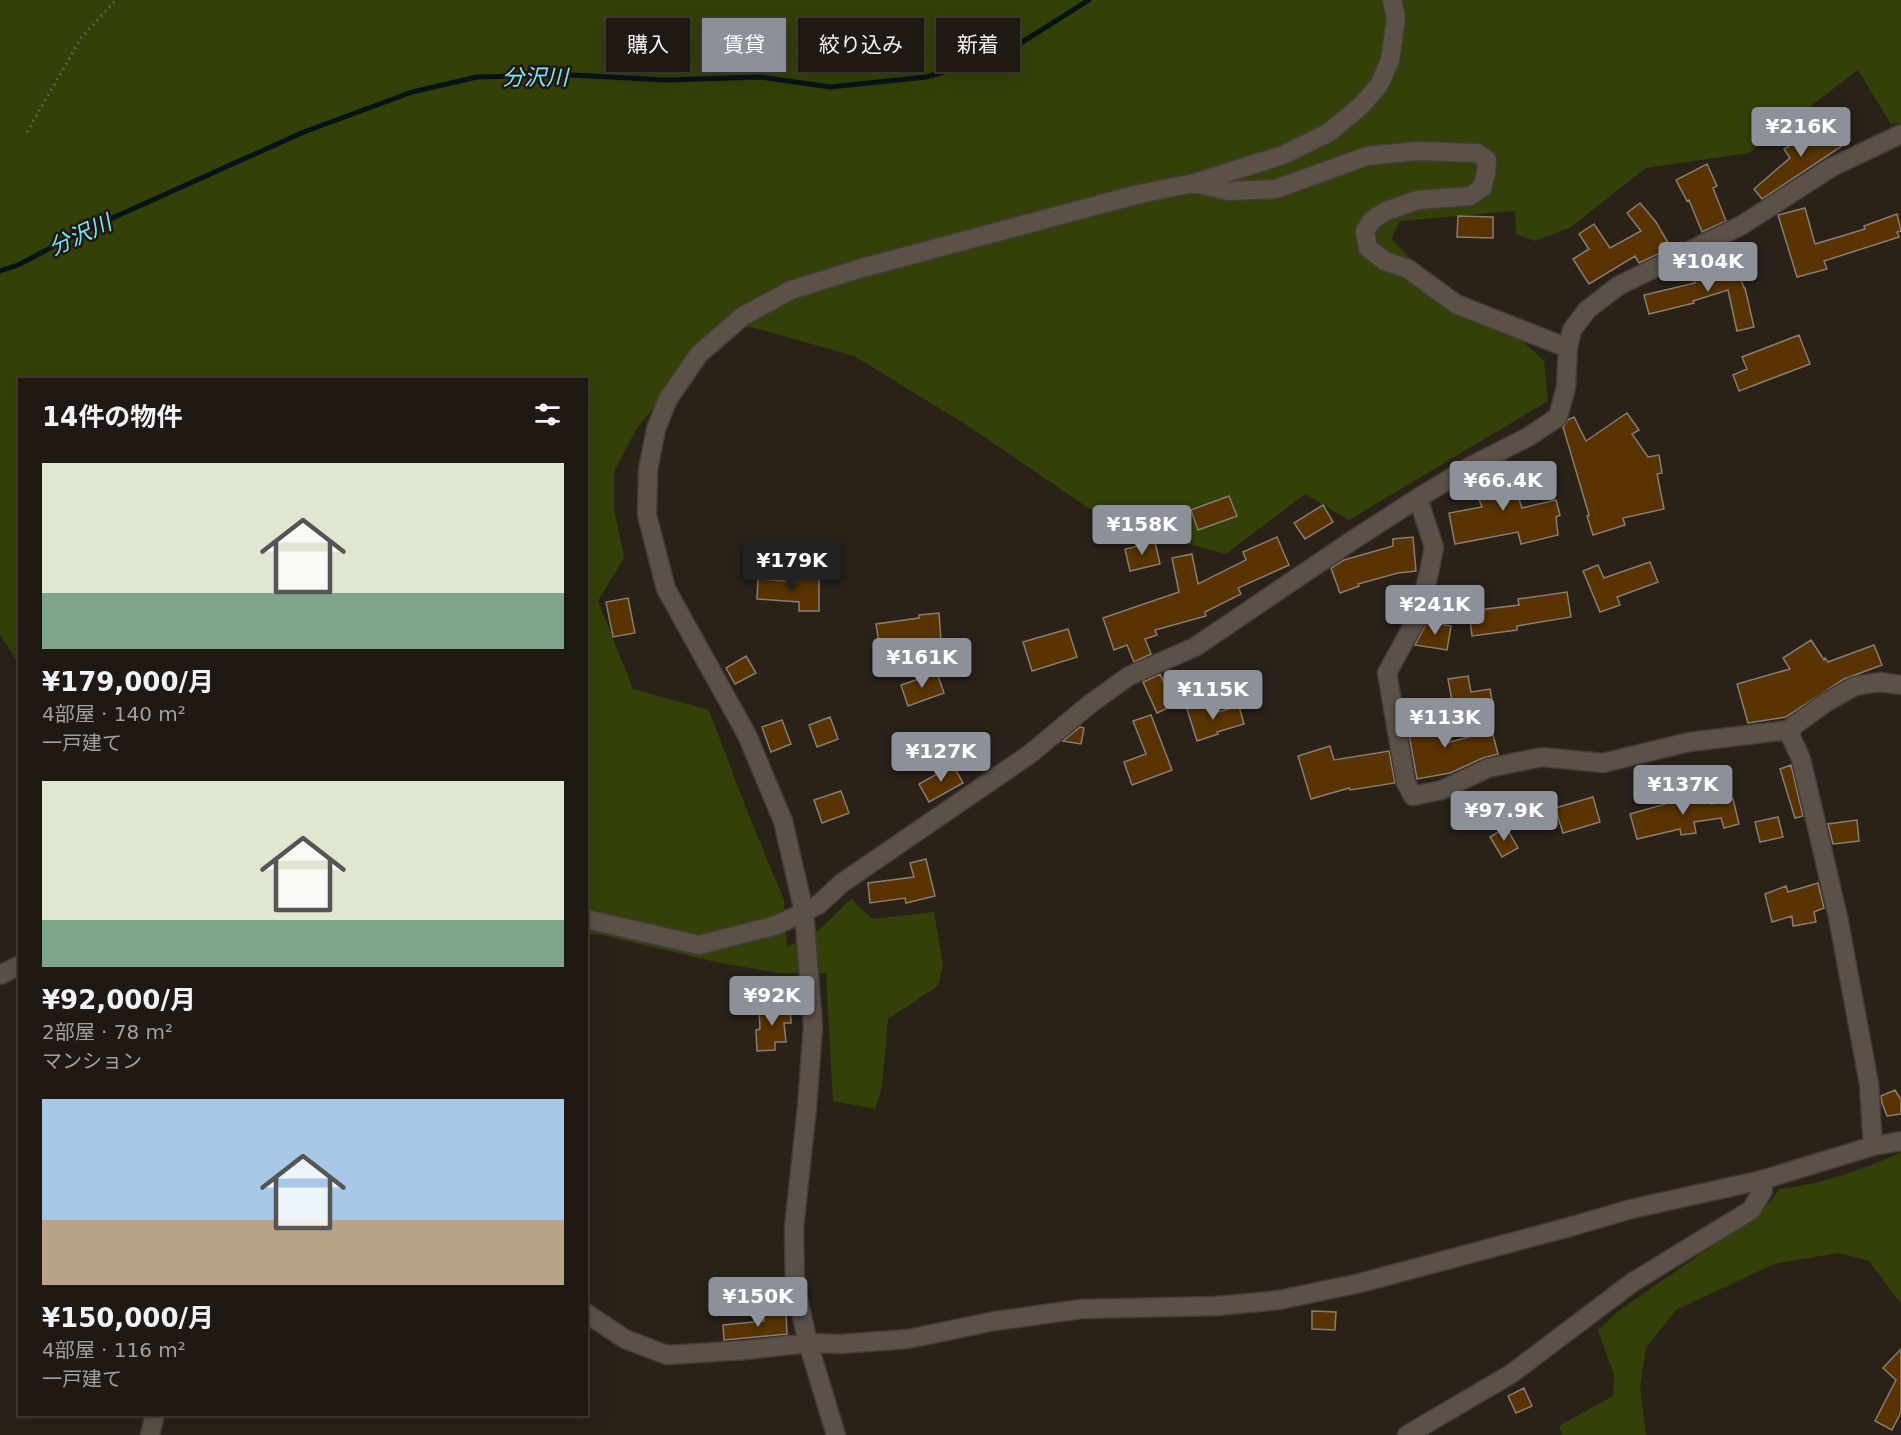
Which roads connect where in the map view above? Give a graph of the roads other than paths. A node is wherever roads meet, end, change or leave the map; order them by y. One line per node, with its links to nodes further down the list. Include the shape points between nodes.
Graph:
1 (1392, 0): 3 (street, via 1396,18 1390,60 1379,85 1361,106 1328,133 1283,155)
2 (1901, 134): 4 (street, via 1832,167 1742,225 1618,286 1587,310 1572,330)
3 (1194, 183): 4 (street, via 1229,191 1276,189 1366,156 1416,151 1477,153 1487,160 1482,188 1470,196 1418,200 1386,211 1372,220 1365,231 1368,248 1384,261 1408,269 1456,304); 8 (street, via 1139,194 790,290 743,316 699,354 668,399 656,429 648,470 647,515 666,589 747,735 783,821)
4 (1568, 348): 5 (street, via 1566,387 1558,417)
5 (1418, 498): 7 (street, via 1434,547 1416,620 1386,673 1406,783 1413,796 1442,790 1488,768 1542,757 1602,763 1689,742); 8 (street, via 1195,648 1129,676 1030,754)
6 (1901, 686): 7 (street, via 1880,682 1855,686)
7 (1788, 730): 13 (street, via 1801,759 1838,917 1869,1084)
8 (804, 912): 9 (street, via 777,925 699,945); 16 (street, via 813,1026 794,1228 795,1286)
9 (588, 919)
10 (18, 966): 11 (street)
11 (0, 975)
12 (1901, 1141): 13 (street)
13 (1873, 1146): 14 (street)
14 (1762, 1180): 16 (street, via 1630,1209 1360,1283 1279,1300 1216,1306 1082,1309 908,1339); 20 (street, via 1763,1190 1751,1210 1633,1282 1511,1374)
15 (588, 1314): 16 (street, via 625,1339 667,1355)
16 (808, 1343): 19 (street)
17 (155, 1416): 18 (street)
18 (150, 1435)
19 (836, 1435)
20 (1407, 1435)

